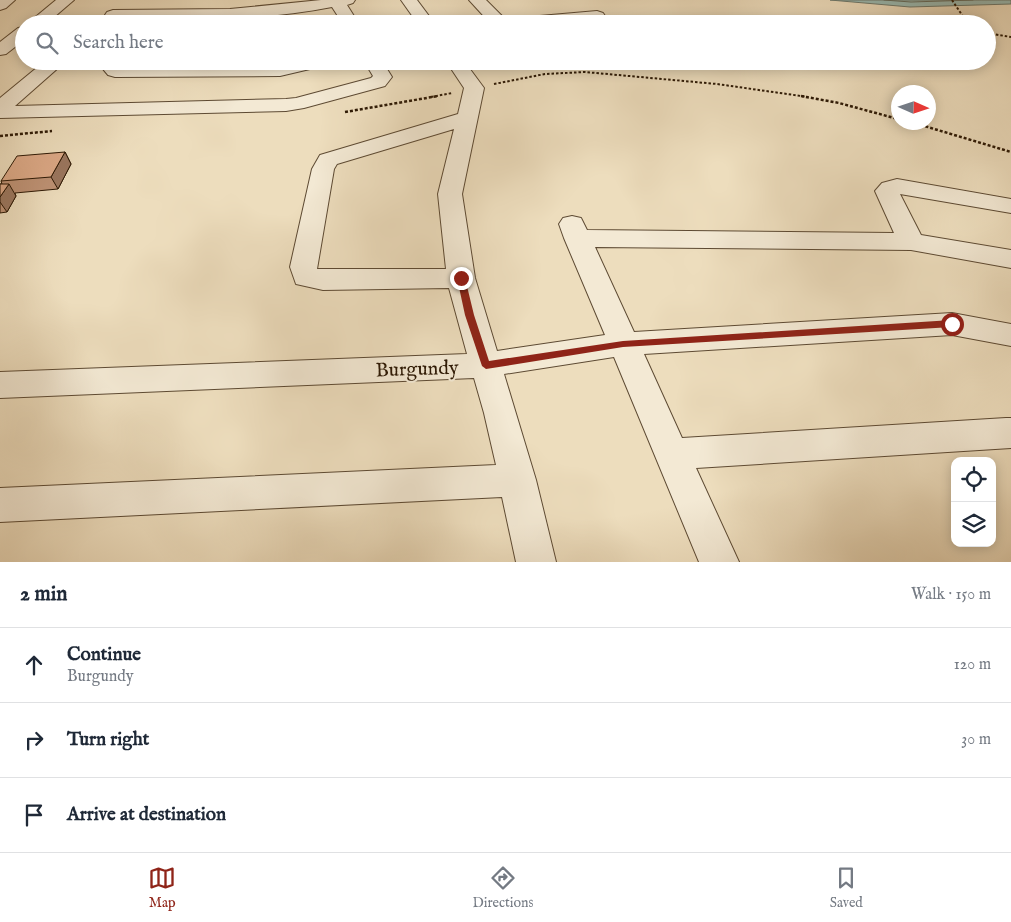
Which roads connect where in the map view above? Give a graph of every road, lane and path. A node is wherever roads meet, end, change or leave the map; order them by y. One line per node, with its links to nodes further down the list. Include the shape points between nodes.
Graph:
1 (7, 0): 10 (street)
2 (66, 0): 11 (street)
3 (130, 0): 12 (street)
4 (183, 0): 13 (street)
5 (239, 0): 14 (street)
6 (409, 0): 17 (street)
7 (482, 0): 18 (street)
8 (952, 0): 19 (path)
9 (342, 1): 15 (street); 16 (street)
10 (0, 5)
11 (46, 15)
12 (114, 15)
13 (168, 15)
14 (226, 15)
15 (237, 15)
16 (347, 15)
17 (420, 15)
18 (494, 15)
19 (963, 15)
20 (996, 34): 21 (path)
21 (1011, 37)
22 (15, 39): 23 (street)
23 (0, 50)
24 (46, 70): 30 (street)
25 (114, 70): 26 (street)
26 (280, 70)
27 (379, 70): 31 (street, via 383,77 378,82 297,104)
28 (461, 70): 33 (street, via 474,88)
29 (489, 85): 32 (path, via 545,73 603,73 774,91)
30 (0, 108)
31 (0, 112)
32 (891, 117)
33 (468, 118): 39 (street, via 450,194); 39 (street, via 328,160 323,169 304,267 306,277 323,280)
34 (936, 130): 35 (path)
35 (1011, 152)
36 (1011, 206): 37 (street, via 897,186 890,188 887,192)
37 (910, 242): 38 (street); 41 (street, via 574,231)
38 (1011, 259)
39 (461, 278): 42 (street)
40 (1011, 335): 41 (street, Burgundy, via 952,324)
41 (623, 344): 42 (street, Burgundy); 45 (street)
42 (486, 366): 43 (street, Burgundy); 46 (street)
43 (0, 385)
44 (1011, 433): 45 (street)
45 (671, 454): 49 (street)
46 (518, 480): 47 (street); 48 (street)
47 (0, 505)
48 (536, 562)
49 (719, 562)

